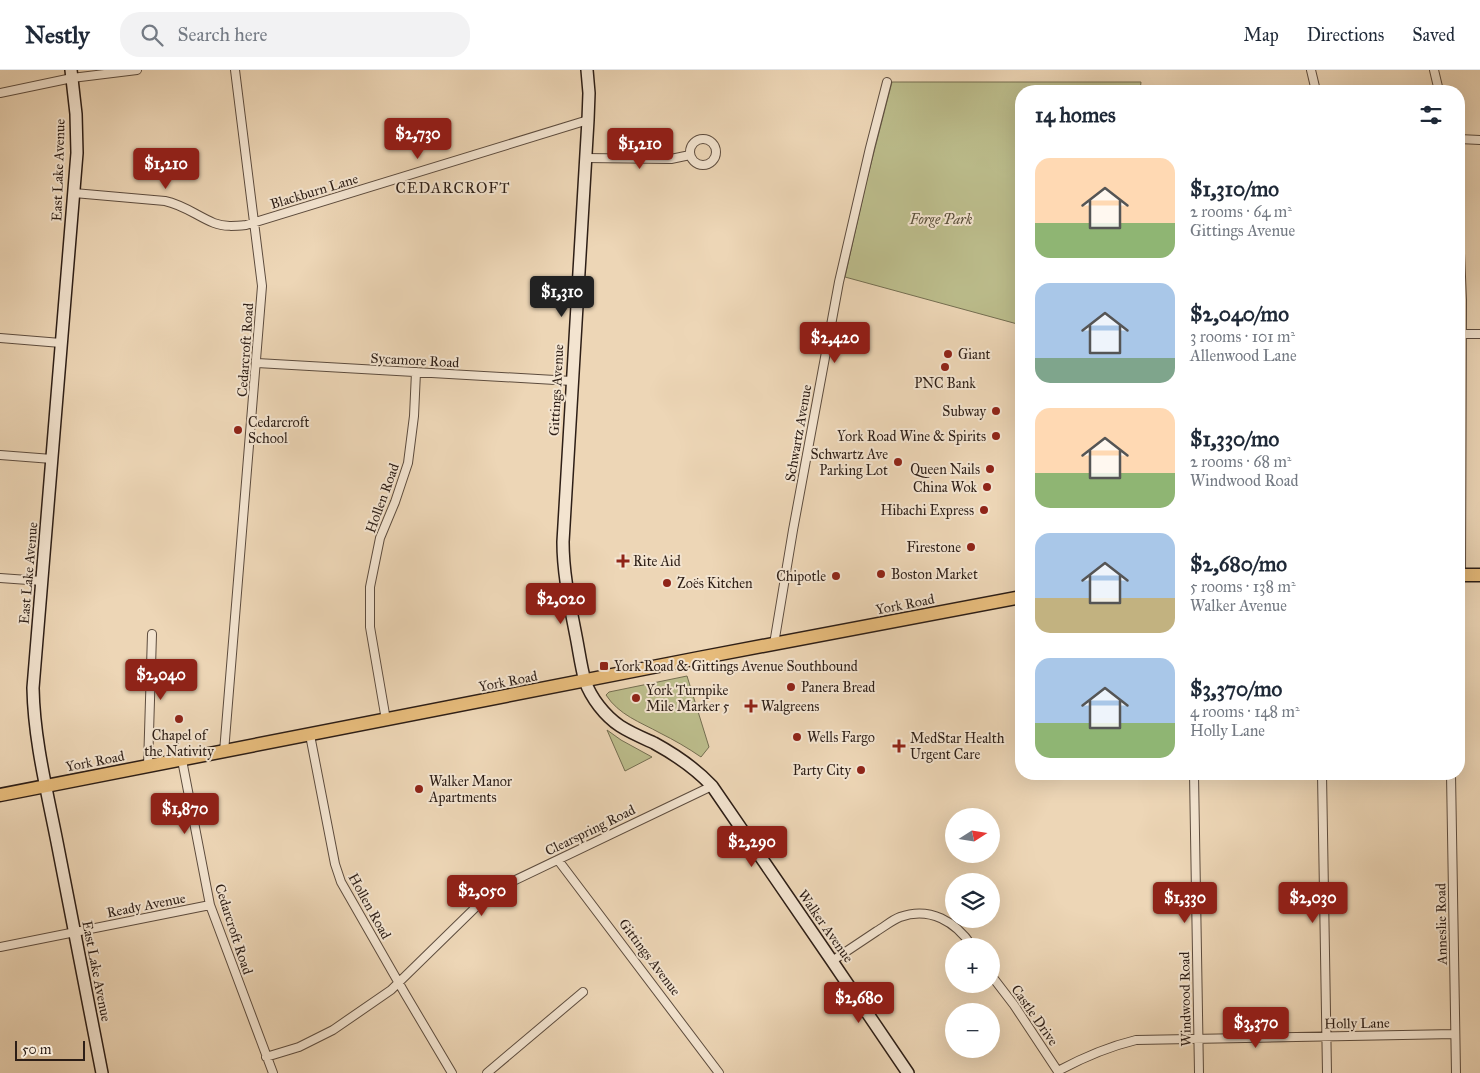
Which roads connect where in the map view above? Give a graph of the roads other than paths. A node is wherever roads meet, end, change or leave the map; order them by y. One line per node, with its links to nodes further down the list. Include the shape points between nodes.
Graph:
1 (137, 70): 6 (street)
2 (236, 70): 17 (street, Cedarcroft Road)
3 (586, 70): 11 (street, Gittings Avenue)
4 (1312, 70): 8 (street)
5 (1434, 70): 9 (street)
6 (71, 74): 10 (street); 16 (street, East Lake Avenue, via 77,132)
7 (887, 82): 33 (street, Schwartz Avenue, via 839,282)
8 (1315, 85)
9 (1438, 85)
10 (0, 93)
11 (588, 120): 15 (street, Gittings Avenue); 17 (street, Blackburn Lane)
12 (1465, 139): 13 (street)
13 (1480, 140)
14 (690, 155): 15 (street, via 671,159)
15 (585, 158): 24 (street, Gittings Avenue)
16 (74, 194): 17 (street, Blackburn Lane, via 172,202 216,224 237,226); 21 (street, East Lake Avenue)
17 (255, 223): 22 (street, Cedarcroft Road, via 262,286)
18 (1465, 334): 19 (street)
19 (1480, 334)
20 (0, 338): 21 (street)
21 (61, 343): 26 (street, East Lake Avenue)
22 (257, 364): 23 (street, Sycamore Road); 37 (street, Cedarcroft Road)
23 (416, 372): 24 (street, Sycamore Road); 35 (street, Hollen Road, via 408,463 380,538 370,587 372,647)
24 (572, 381): 34 (street, Gittings Avenue, via 563,565)
25 (0, 455): 26 (street)
26 (52, 459): 30 (street, East Lake Avenue)
27 (1465, 575): 28 (main road)
28 (1480, 575)
29 (0, 578): 30 (street)
30 (42, 581): 43 (street, East Lake Avenue, via 33,702)
31 (1015, 598): 33 (main road, York Road)
32 (152, 634): 39 (street)
33 (774, 644): 34 (main road, York Road)
34 (585, 681): 35 (main road, York Road); 44 (street, Walker Avenue, via 600,707 612,719 687,763)
35 (386, 720): 36 (main road, York Road)
36 (310, 735): 37 (main road, York Road); 52 (street, Hollen Road, via 337,871)
37 (224, 752): 38 (main road, York Road)
38 (182, 760): 39 (main road, York Road); 47 (street, Cedarcroft Road)
39 (148, 766): 43 (main road, York Road)
40 (1194, 780): 57 (street, Windwood Road)
41 (1322, 780): 56 (street)
42 (1451, 780): 55 (street, Anneslie Road)
43 (46, 786): 45 (main road, York Road); 48 (street, East Lake Avenue)
44 (712, 786): 46 (street, Clearspring Road); 51 (street, Walker Avenue)
45 (0, 796)
46 (558, 860): 52 (street, Clearspring Road, via 489,896); 64 (street, Gittings Avenue)
47 (210, 906): 48 (street, Ready Avenue); 58 (street, Cedarcroft Road)
48 (74, 932): 50 (street, Ready Avenue); 60 (street, East Lake Avenue)
49 (965, 938): 51 (street, via 943,919 914,913 898,918)
50 (0, 947)
51 (832, 961): 65 (street, Walker Avenue)
52 (398, 983): 58 (street, Clearspring Road, via 333,1030); 62 (street, Hollen Road)
53 (1000, 986): 59 (street, Castle Drive)
54 (583, 992): 63 (street)
55 (1455, 1034): 56 (street, Holly Lane); 68 (street, Anneslie Road)
56 (1326, 1036): 57 (street, Holly Lane); 67 (street)
57 (1198, 1039): 59 (street, Holly Lane, via 1136,1040 1089,1054); 66 (street, Windwood Road)
58 (266, 1057): 61 (street, Cedarcroft Road)
59 (1059, 1072)
60 (99, 1073)
61 (273, 1073)
62 (452, 1073)
63 (486, 1073)
64 (719, 1073)
65 (908, 1073)
66 (1199, 1073)
67 (1327, 1073)
68 (1456, 1073)

